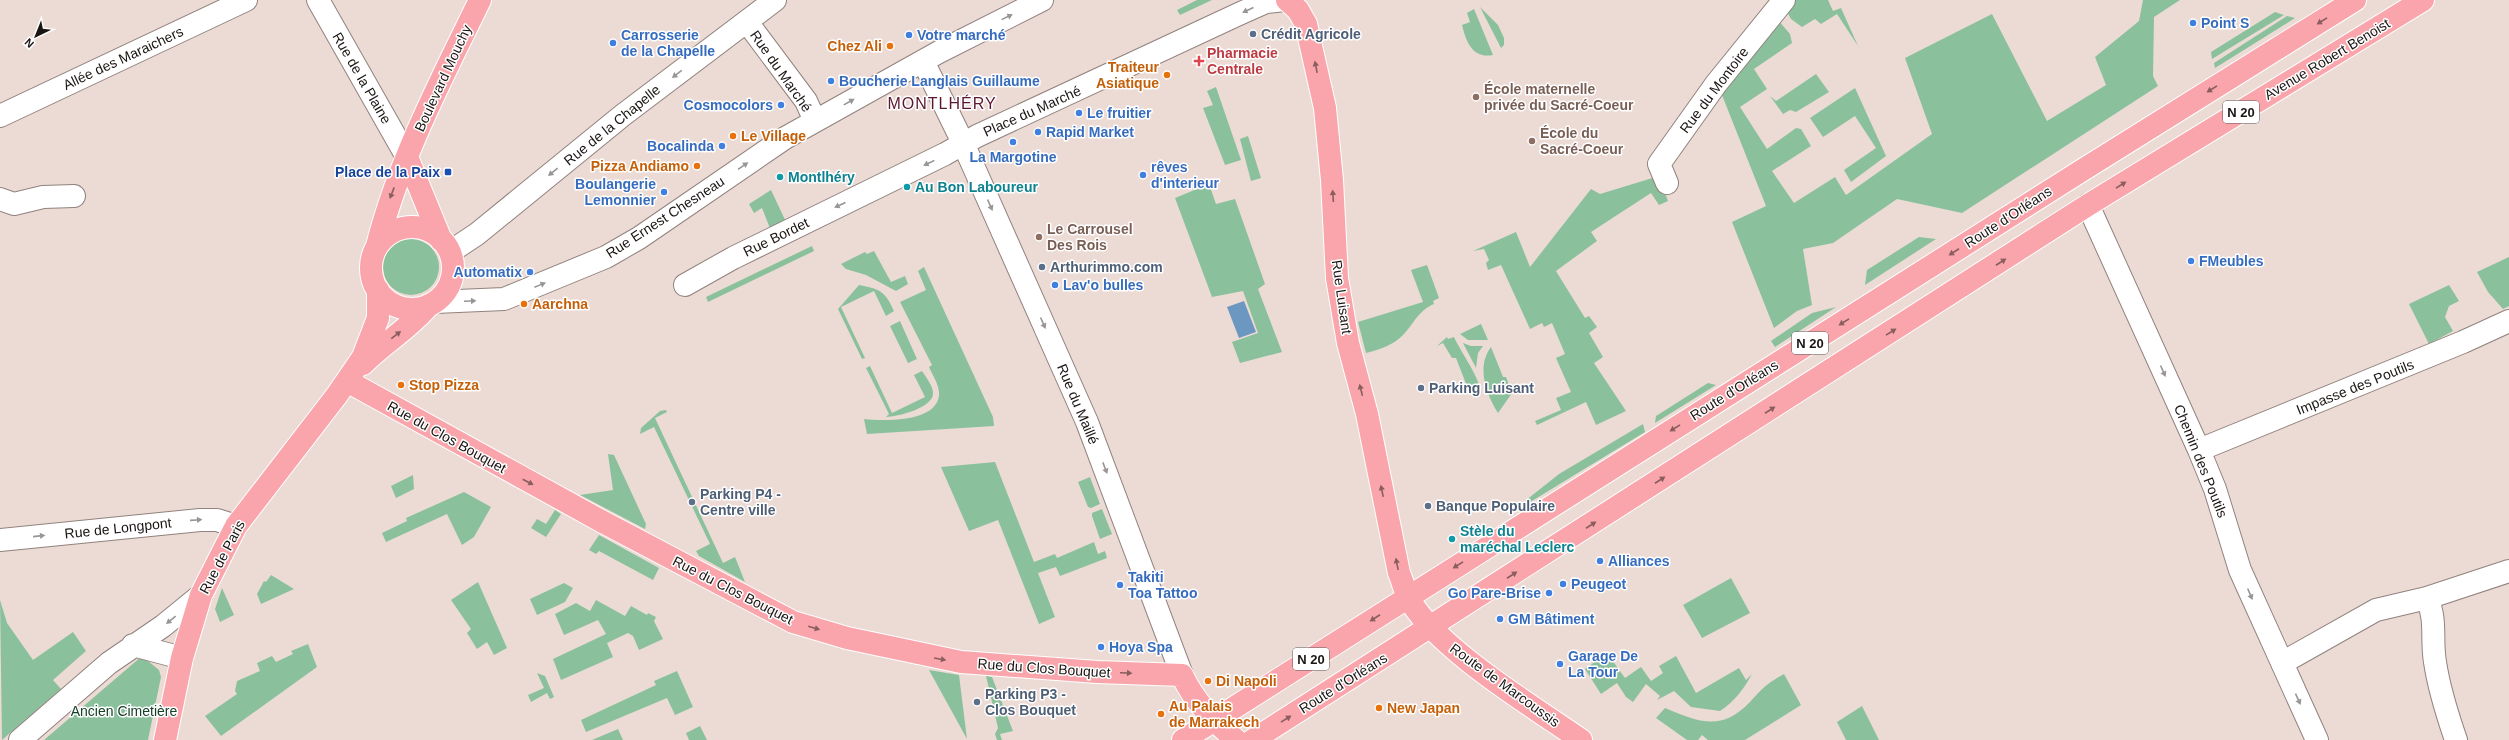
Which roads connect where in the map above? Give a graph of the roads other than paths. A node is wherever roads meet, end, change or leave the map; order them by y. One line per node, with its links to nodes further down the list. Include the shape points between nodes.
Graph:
1 (246, 0): 12 (street, Allée des Maraichers)
2 (318, 0): 15 (street, Rue de la Plaine)
3 (480, 0): 15 (main road, Boulevard Mouchy)
4 (775, 0): 10 (street, Rue de la Chapelle)
5 (1042, 0): 11 (street, one-way to 5)
6 (1286, 0): 14 (street, Place du Marché, one-way to 14, via 1266,2 1241,13); 33 (main road, Rue Luisant, one-way to 6, via 1399,573 1367,414 1348,343 1337,278 1332,180 1320,85 1306,24 1298,10)
7 (1784, 0): 16 (street, Rue du Montoire, via 1716,84 1659,164)
8 (2356, 0): 33 (main road, Route d'Orléans / N 20, one-way to 33)
9 (2424, 0): 20 (main road, Avenue Robert Benoist / N 20, one-way to 9)
10 (747, 22): 13 (street, Rue du Marché, via 806,101); 22 (street, Rue de la Chapelle, one-way to 22, via 623,115 476,234)
11 (923, 61): 13 (street, one-way to 11); 14 (street, Rue du Maillé)
12 (0, 116)
13 (815, 120): 25 (street, Rue Ernest Chesneau, one-way to 13, via 504,299 606,257 639,238)
14 (963, 144): 17 (street, Place du Marché, one-way to 17); 39 (street, Rue du Maillé, one-way to 39, via 1087,422)
15 (407, 157): 21 (main road, Boulevard Mouchy, one-way to 21, via 388,205); 22 (main road)
16 (1667, 183)
17 (869, 192): 23 (street, Rue Bordet, one-way to 23, via 734,258)
18 (74, 196): 19 (street, via 43,197 14,204)
19 (0, 199)
20 (2088, 205): 28 (street, Chemin des Poutils, one-way to 28); 35 (main road, Route d'Orléans / N 20, one-way to 20)
21 (377, 246): 22 (main road, via 386,235 400,228 415,227 429,231); 24 (main road, via 371,268)
22 (446, 246): 25 (main road, via 452,265 451,278 446,290)
23 (686, 285)
24 (378, 290): 25 (main road, via 387,300 399,306 412,308); 27 (main road, Rue de Paris, via 378,318 363,357)
25 (432, 304): 27 (main road, Rue de Paris, one-way to 25, via 377,350 420,317)
26 (2509, 321): 28 (street, Impasse des Poutils)
27 (347, 381): 29 (main road, Rue de Paris); 39 (main road, Rue du Clos Bouquet, one-way to 39, via 615,529 793,622 847,638 961,662)
28 (2199, 450): 38 (street, Chemin des Poutils, one-way to 38, via 2215,489 2240,570)
29 (236, 526): 30 (street, Rue de Longpont, one-way to 29, via 200,520 217,520); 32 (main road, Rue de Paris)
30 (0, 540)
31 (2509, 571): 34 (street)
32 (201, 595): 36 (street, one-way to 36, via 163,626); 37 (main road, Rue de Paris)
33 (1408, 596): 35 (main road); 40 (main road, Route d'Orléans / N 20, one-way to 40)
34 (2427, 598): 38 (street, via 2376,610); 48 (street, via 2434,613 2434,660 2440,695)
35 (1432, 627): 45 (main road, Route d'Orléans / N 20, one-way to 35); 46 (main road, Route de Marcoussis, via 1460,654)
36 (133, 645): 37 (street); 41 (street)
37 (182, 658): 42 (main road, Rue de Paris)
38 (2282, 663): 47 (street, Chemin des Poutils, one-way to 47)
39 (1182, 675): 40 (main road, Rue du Maillé, via 1192,696)
40 (1214, 720): 43 (main road, Route d'Orléans / N 20); 44 (main road, Rue du Maillé)
41 (20, 740)
42 (164, 740)
43 (1183, 740)
44 (1236, 740)
45 (1253, 740)
46 (1581, 740)
47 (2317, 740)
48 (2456, 740)

